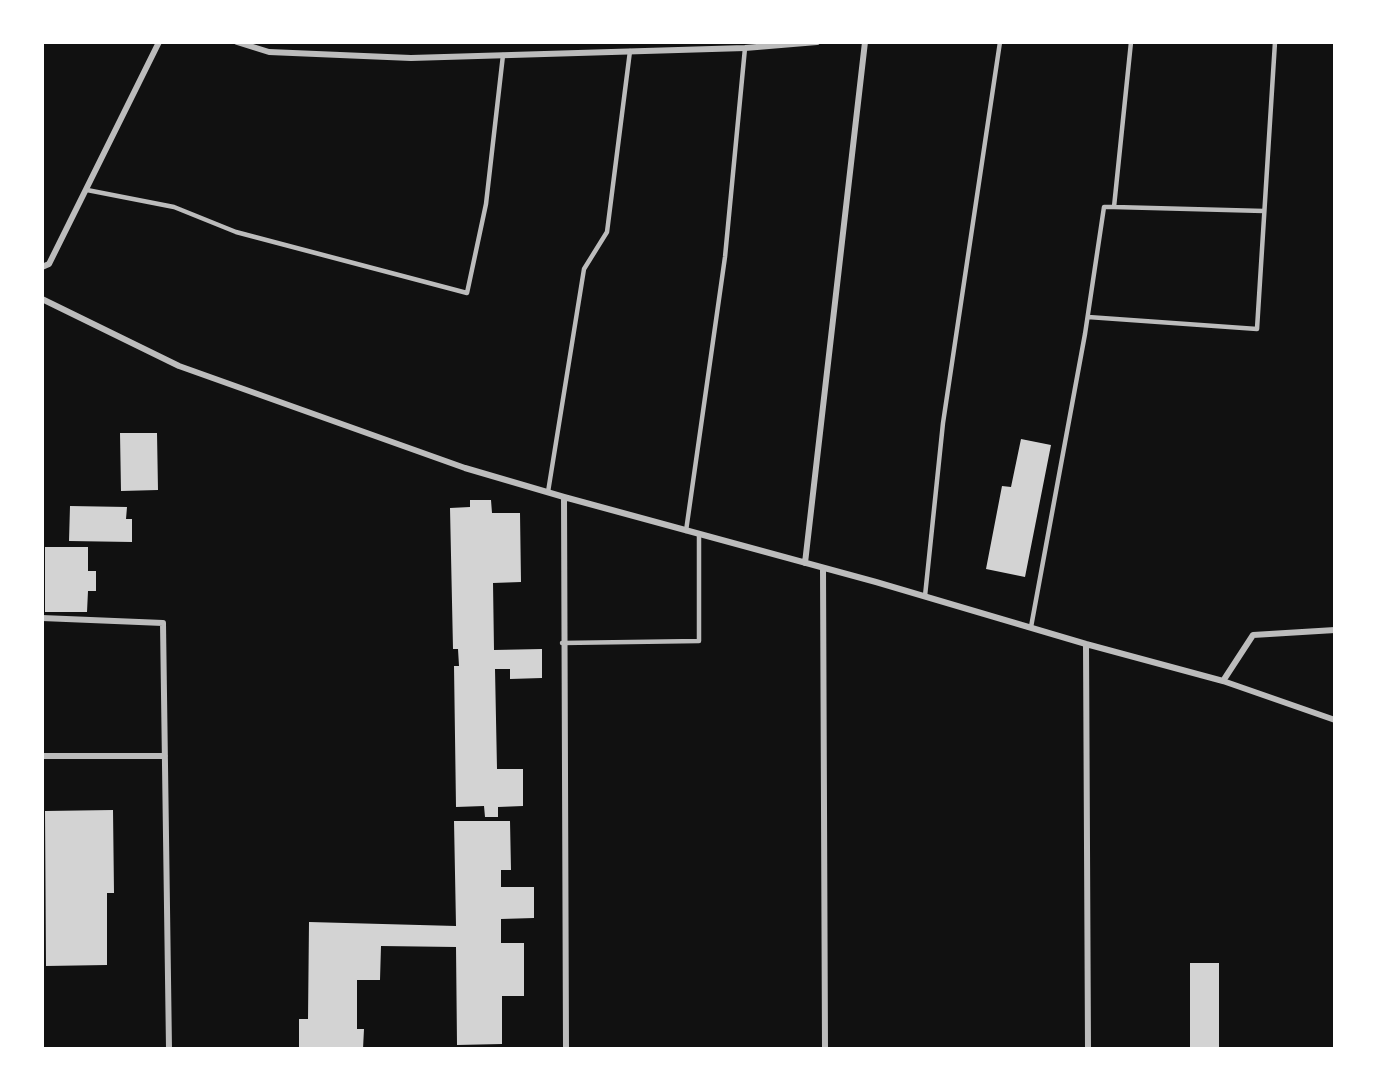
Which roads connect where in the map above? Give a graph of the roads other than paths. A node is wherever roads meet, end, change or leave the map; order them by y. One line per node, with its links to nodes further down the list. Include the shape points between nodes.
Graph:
1 (159, 42): 11 (street)
2 (237, 42): 10 (street, via 269,52 411,58)
3 (817, 42): 8 (street)
4 (865, 42): 21 (street)
5 (1000, 42): 23 (lane, via 943,423)
6 (1131, 42): 12 (lane)
7 (1275, 42): 13 (lane)
8 (745, 48): 9 (street); 19 (lane, via 726,257)
9 (630, 51): 10 (street); 17 (lane, via 607,232 584,269)
10 (503, 54): 11 (lane, via 486,204 467,293 236,232 174,207)
11 (87, 190): 14 (street, via 49,264)
12 (1114, 207): 13 (lane); 16 (lane, via 1104,207)
13 (1264, 211): 16 (lane, via 1257,329)
14 (42, 267)
15 (42, 300): 17 (street, via 178,366 465,468)
16 (1088, 317): 25 (lane)
17 (548, 492): 18 (street)
18 (564, 497): 19 (street); 27 (street)
19 (686, 531): 20 (street)
20 (699, 534): 21 (street); 27 (lane, via 699,641)
21 (805, 563): 22 (street)
22 (823, 568): 23 (street); 35 (street)
23 (925, 596): 25 (street)
24 (42, 618): 32 (street, via 163,623)
25 (1031, 627): 28 (street)
26 (1335, 630): 29 (street, via 1253,635)
27 (562, 643): 34 (street)
28 (1086, 644): 29 (street); 36 (street)
29 (1222, 681): 30 (street)
30 (1335, 720)
31 (42, 756): 32 (street)
32 (165, 756): 33 (street)
33 (169, 1049)
34 (566, 1049)
35 (825, 1049)
36 (1088, 1049)

